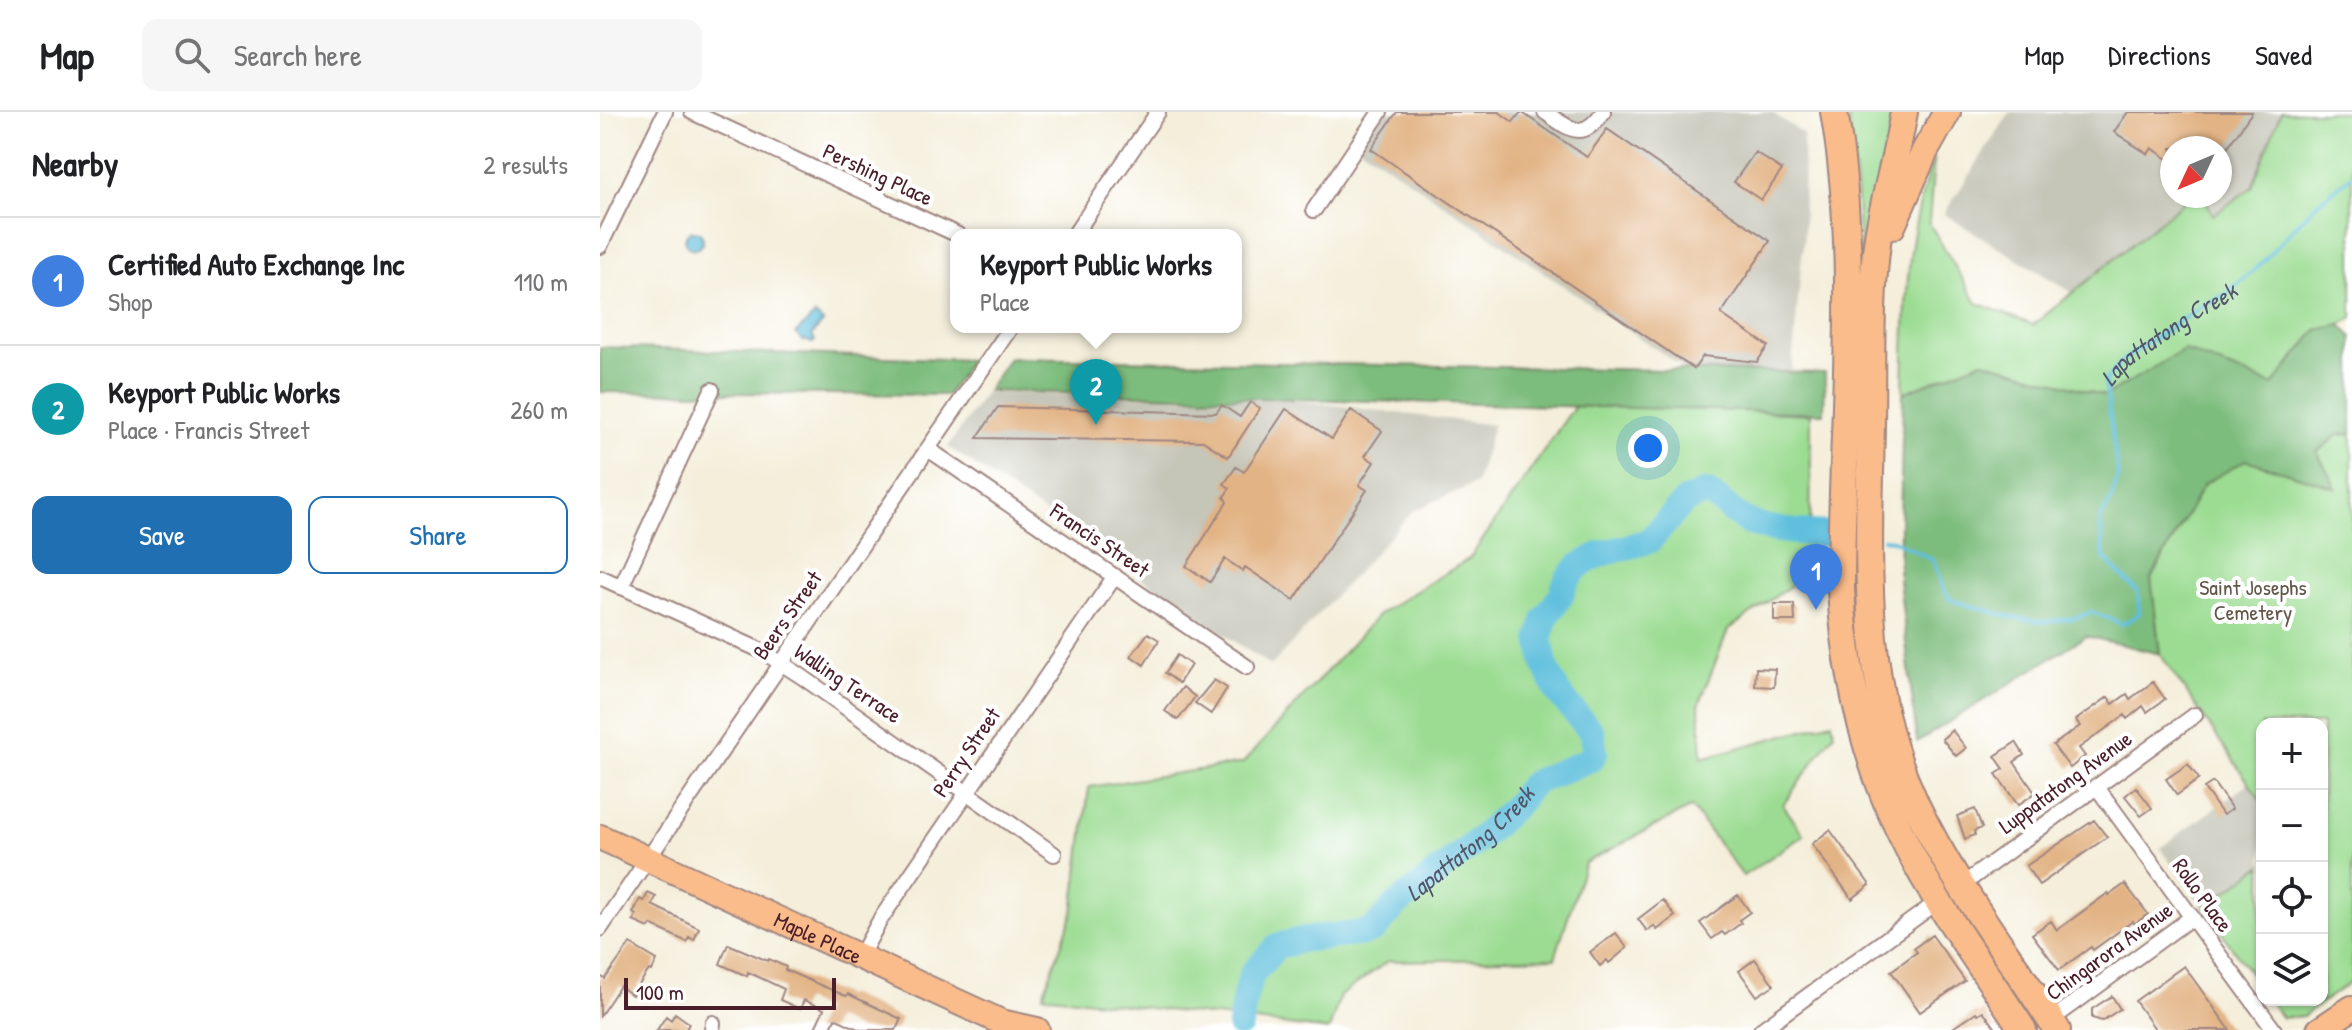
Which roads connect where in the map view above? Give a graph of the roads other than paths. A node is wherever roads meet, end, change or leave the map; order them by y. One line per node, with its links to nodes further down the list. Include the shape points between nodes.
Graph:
1 (665, 112): 13 (street)
2 (692, 112): 12 (street, Pershing Place)
3 (1158, 112): 11 (street)
4 (1380, 112): 10 (street)
5 (1545, 112): 6 (street, via 1573,129 1589,128)
6 (1603, 112)
7 (1834, 112): 30 (highway, via 1846,268 1843,624 1871,762 1896,823)
8 (1904, 112): 14 (highway)
9 (1947, 112): 14 (highway)
10 (1314, 210)
11 (1078, 229)
12 (950, 231)
13 (600, 246)
14 (1876, 262): 29 (highway, via 1868,600 1872,642 1880,695 1903,773)
15 (1007, 333): 17 (street, Beers Street)
16 (712, 390): 20 (street)
17 (928, 449): 18 (street, Francis Street); 21 (street, Beers Street)
18 (1115, 576): 22 (street, Francis Street); 25 (street, Perry Street)
19 (600, 577): 20 (street, Walling Terrace)
20 (621, 587): 21 (street, Walling Terrace)
21 (781, 663): 25 (street, Walling Terrace); 28 (street, Beers Street)
22 (1247, 667)
23 (2195, 715): 24 (street, Luppatatong Avenue)
24 (2096, 786): 29 (street, Luppatatong Avenue); 31 (street, Rollo Place)
25 (966, 792): 27 (street, Walling Terrace); 33 (street, Perry Street)
26 (600, 837): 28 (main road, Maple Place)
27 (1054, 854)
28 (648, 859): 32 (street, Beers Street); 33 (main road, Maple Place)
29 (1962, 885): 35 (highway)
30 (1940, 900): 37 (street); 38 (highway)
31 (2192, 917): 35 (street, Chingarora Avenue); 39 (street, Rollo Place)
32 (600, 929)
33 (860, 957): 36 (main road, Maple Place, via 1001,1022)
34 (2352, 1008): 40 (main road)
35 (2054, 1025)
36 (1037, 1030)
37 (1761, 1030)
38 (2023, 1030)
39 (2274, 1030)
40 (2319, 1030)

